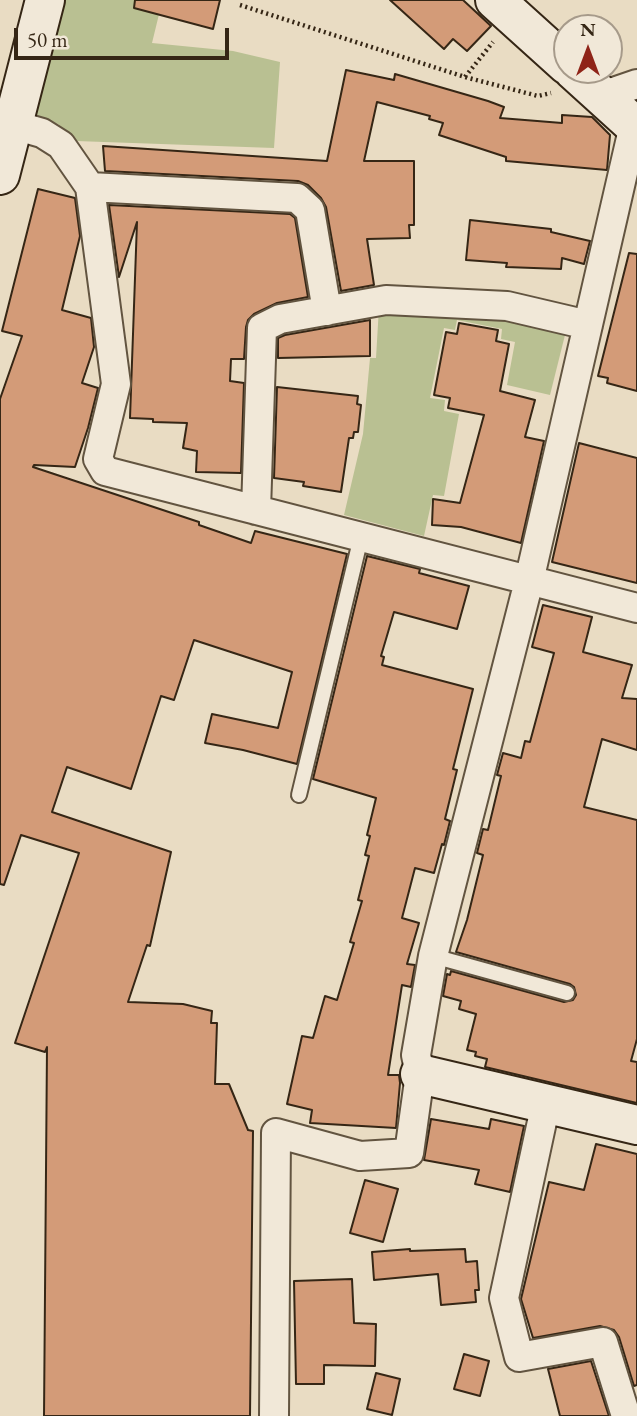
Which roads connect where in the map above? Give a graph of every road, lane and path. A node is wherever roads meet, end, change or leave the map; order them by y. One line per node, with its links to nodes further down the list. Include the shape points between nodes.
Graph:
1 (45, 0): 8 (street)
2 (240, 5): 5 (path)
3 (504, 8): 4 (street); 5 (path)
4 (553, 52)
5 (464, 76): 6 (path, via 538,96)
6 (570, 84)
7 (588, 84): 9 (street)
8 (15, 125): 10 (street); 11 (street, via 61,145)
9 (635, 127): 13 (street)
10 (0, 175)
11 (90, 187): 12 (street, via 298,198 310,210); 14 (street, via 116,384 98,459 105,471)
12 (327, 311): 13 (street, via 386,300 507,306); 14 (street, via 280,319 262,328)
13 (588, 325): 16 (street)
14 (256, 510): 15 (street)
15 (361, 537): 16 (street); 18 (lane)
16 (528, 581): 17 (street); 19 (street)
17 (637, 608)
18 (299, 795)
19 (433, 956): 20 (lane); 21 (street, via 416,1055)
20 (567, 993)
21 (420, 1074): 22 (street); 24 (street, via 410,1153 360,1156 276,1133)
22 (546, 1103): 23 (street); 25 (street, via 504,1298 519,1357 603,1342)
23 (637, 1125)
24 (274, 1416)
25 (626, 1416)

